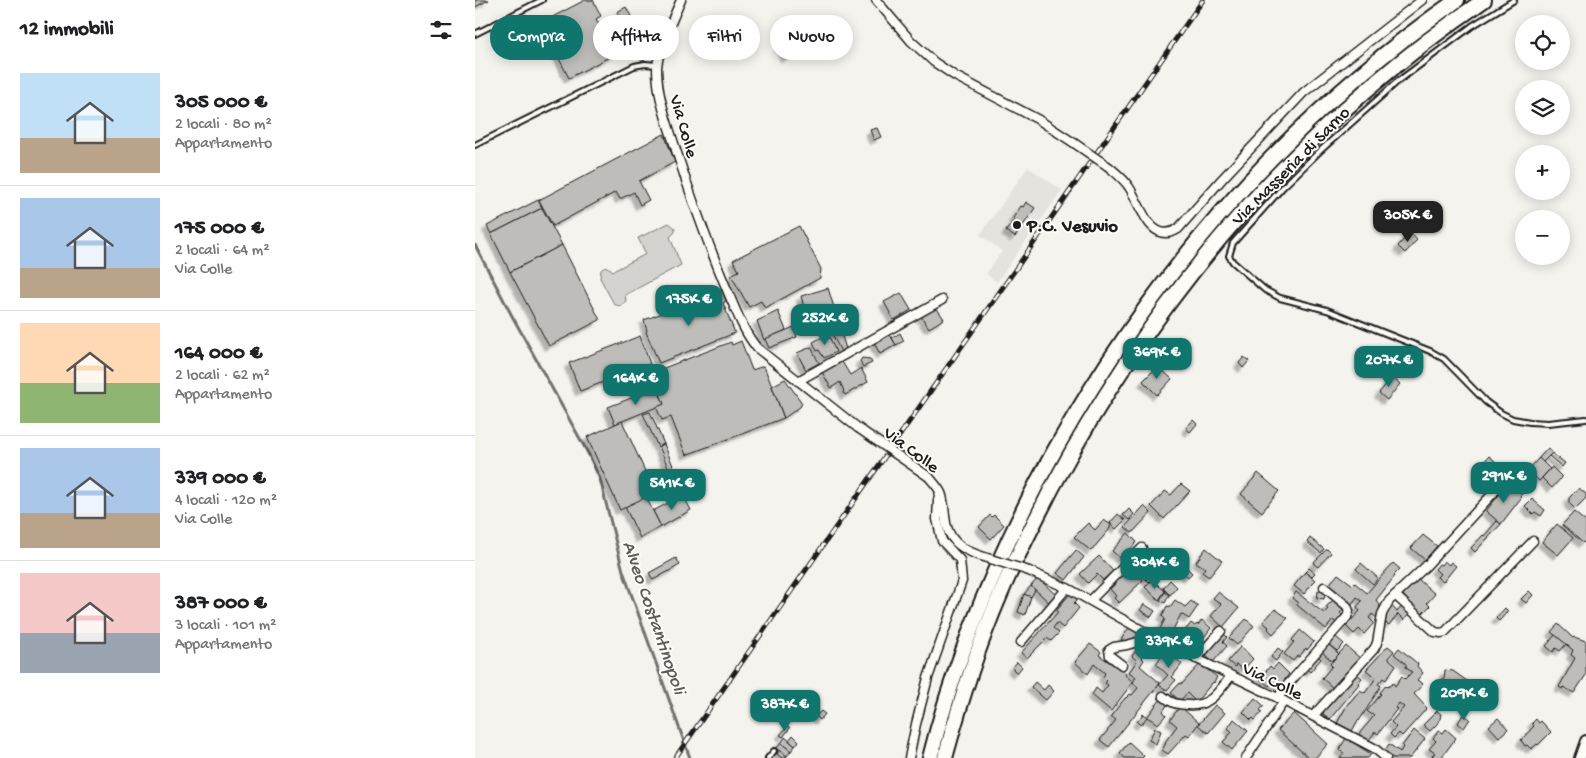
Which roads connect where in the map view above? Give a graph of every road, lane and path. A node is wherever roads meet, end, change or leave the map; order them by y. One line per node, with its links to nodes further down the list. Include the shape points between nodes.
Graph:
1 (542, 0): 8 (lane)
2 (681, 0): 9 (street, Via Colle)
3 (875, 0): 4 (street, Via Masseria di Sarno, bridge, via 934,62 1039,120 1109,167 1128,186 1150,225 1158,231 1172,233 1304,92)
4 (1422, 0)
5 (1457, 0): 35 (highway, via 1351,82 1241,188 1132,327 1053,454 1004,549 955,668)
6 (1484, 0): 36 (highway, via 1364,91 1307,144 1206,254 1144,337 1066,463 1011,570 972,669)
7 (1513, 0): 13 (lane, Via Masseria di Sarno, via 1397,82 1321,150 1233,243 1229,256 1274,296 1327,310 1431,351 1444,359 1486,402 1507,416 1548,423)
8 (475, 34)
9 (657, 65): 10 (lane, via 634,66); 12 (street, Via Colle, via 662,105 685,177 744,329 757,348)
10 (475, 145)
11 (942, 300): 12 (street)
12 (798, 381): 15 (street, Via Colle, bridge, via 929,477)
13 (1586, 419)
14 (1509, 476): 20 (street)
15 (941, 492): 19 (street, Via Colle, bridge, via 945,518 957,544 967,551 1029,571); 34 (street, via 937,519 942,541 960,560 962,581 928,678)
16 (1533, 541): 20 (street, via 1445,632 1435,632)
17 (1142, 548): 21 (street)
18 (1324, 587): 29 (street, via 1347,606 1347,617 1284,689)
19 (1067, 588): 21 (street, Via Colle); 24 (street)
20 (1395, 595): 30 (street, via 1384,608 1374,649)
21 (1091, 600): 23 (street, Via Colle)
22 (1221, 631): 25 (street)
23 (1155, 637): 25 (street, Via Colle); 26 (street, via 1109,650 1110,656)
24 (1021, 642)
25 (1197, 659): 27 (street, Via Colle)
26 (1122, 666)
27 (1231, 676): 28 (street, via 1215,696 1198,706 1173,704); 29 (street, Via Colle)
28 (1163, 696)
29 (1281, 699): 30 (street, Via Colle); 37 (street)
30 (1313, 716): 38 (street, Via Colle, via 1374,748)
31 (1586, 741): 39 (street)
32 (774, 751): 33 (lane)
33 (768, 758)
34 (909, 758)
35 (929, 758)
36 (945, 758)
37 (1246, 758)
38 (1386, 758)
39 (1580, 758)

